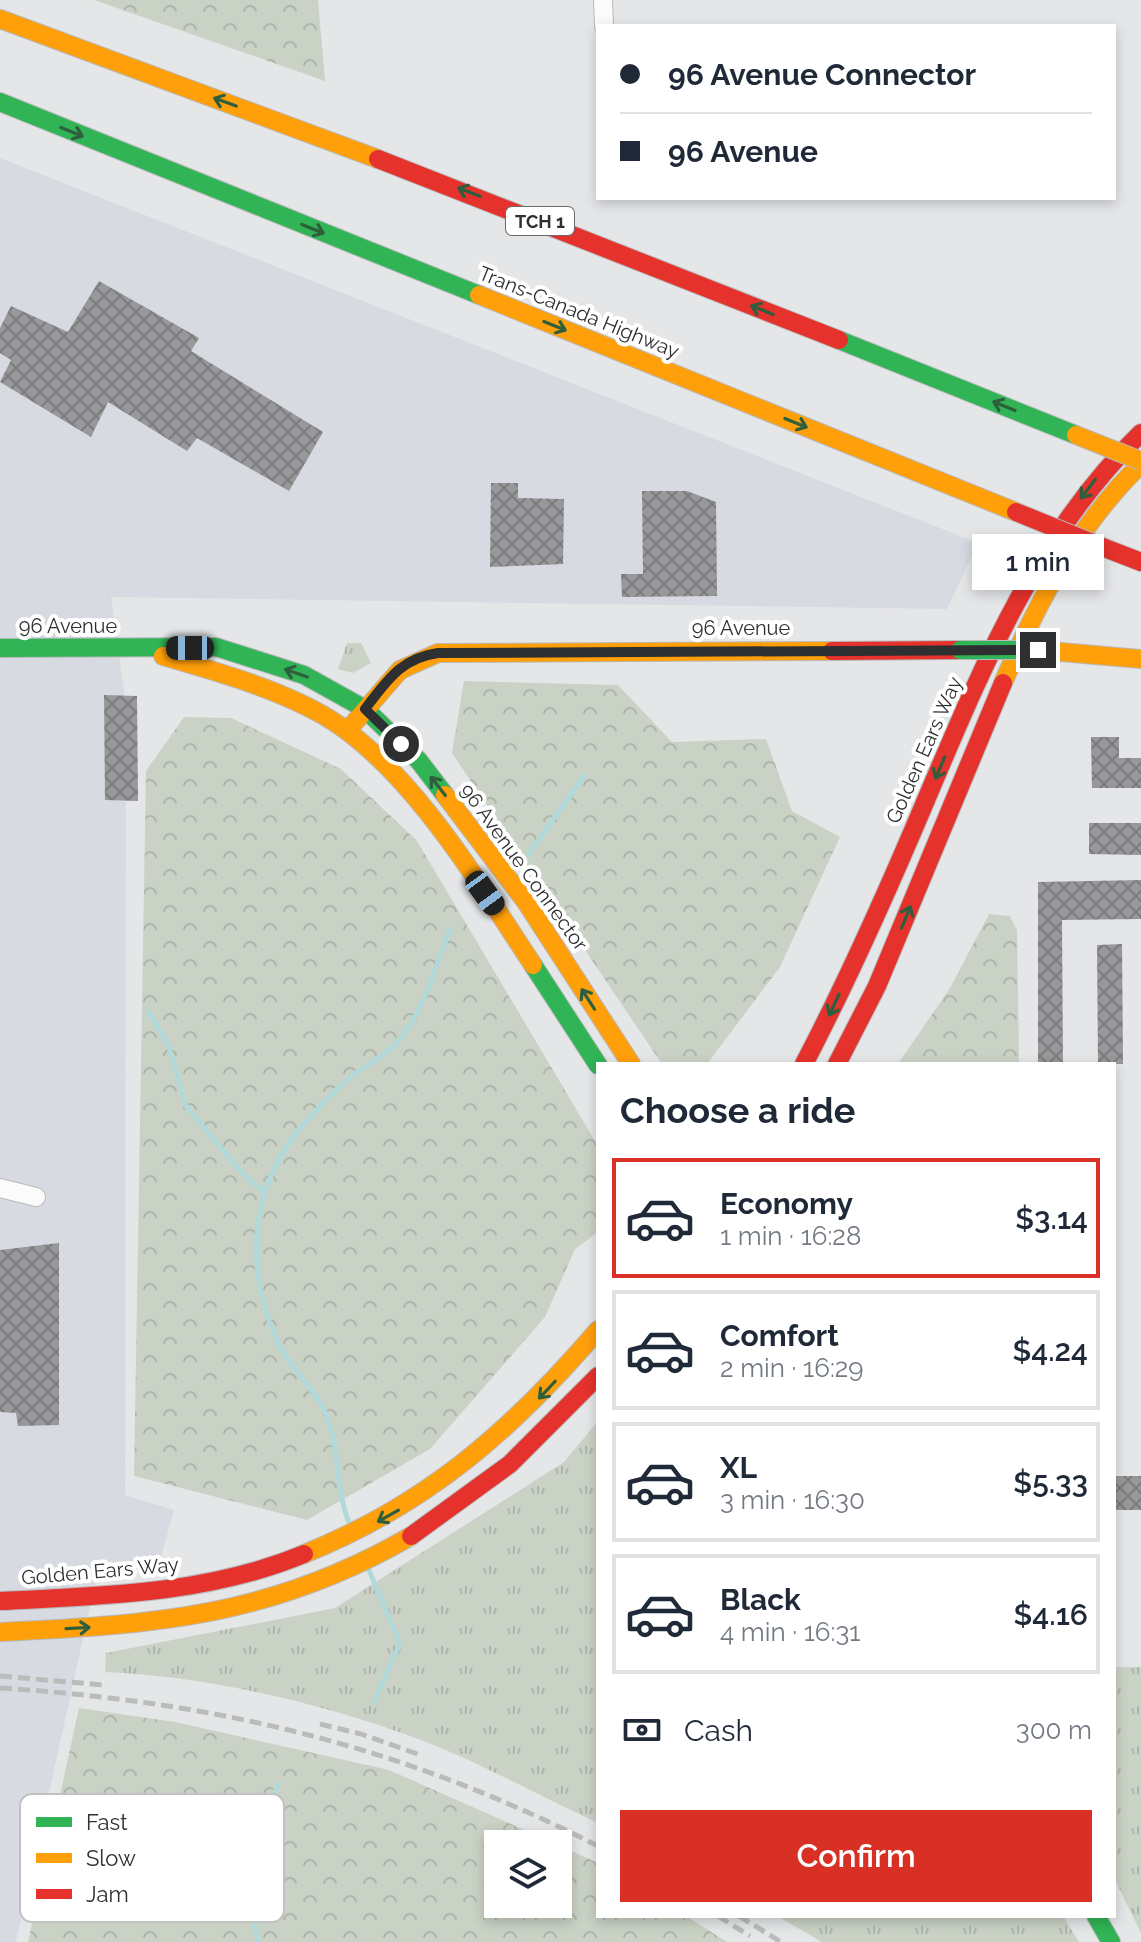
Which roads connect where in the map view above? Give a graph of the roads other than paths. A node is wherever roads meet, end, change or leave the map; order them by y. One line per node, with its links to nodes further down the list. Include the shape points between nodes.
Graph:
1 (603, 0): 3 (street)
2 (0, 19): 6 (main road, TCH 1, one-way to 2, bridge, via 463,190)
3 (604, 24)
4 (0, 102): 7 (main road, Trans-Canada Highway, one-way to 7, bridge)
5 (1141, 433): 15 (main road, Golden Ears Way, one-way to 15, via 1112,458 1035,564)
6 (1141, 463): 16 (main road, one-way to 6, via 877,986 1027,626 1058,572)
7 (1141, 562)
8 (0, 648): 9 (main road, 96 Avenue)
9 (137, 648): 11 (main road, 96 Avenue, one-way to 9, via 304,675 216,647); 12 (main road, 96 Avenue, via 260,686)
10 (1141, 659): 11 (main road, 96 Avenue, bridge, via 1038,650 438,653 400,666)
11 (365, 709): 12 (main road, 96 Avenue); 14 (main road, 96 Avenue Connector, one-way to 11, via 493,857 419,761)
12 (347, 731): 13 (main road, via 417,801 502,916)
13 (596, 1062)
14 (630, 1062)
15 (805, 1062)
16 (838, 1062)
17 (0, 1188): 18 (street)
18 (36, 1197)
19 (596, 1332): 21 (main road, Golden Ears Way, one-way to 21, via 525,1413 453,1474 360,1531 290,1560 155,1592)
20 (596, 1378): 22 (main road, one-way to 20, via 177,1620 278,1597 382,1553 469,1499 546,1435)
21 (0, 1601)
22 (0, 1632)
23 (1097, 1918): 24 (main road)
24 (1111, 1942)

